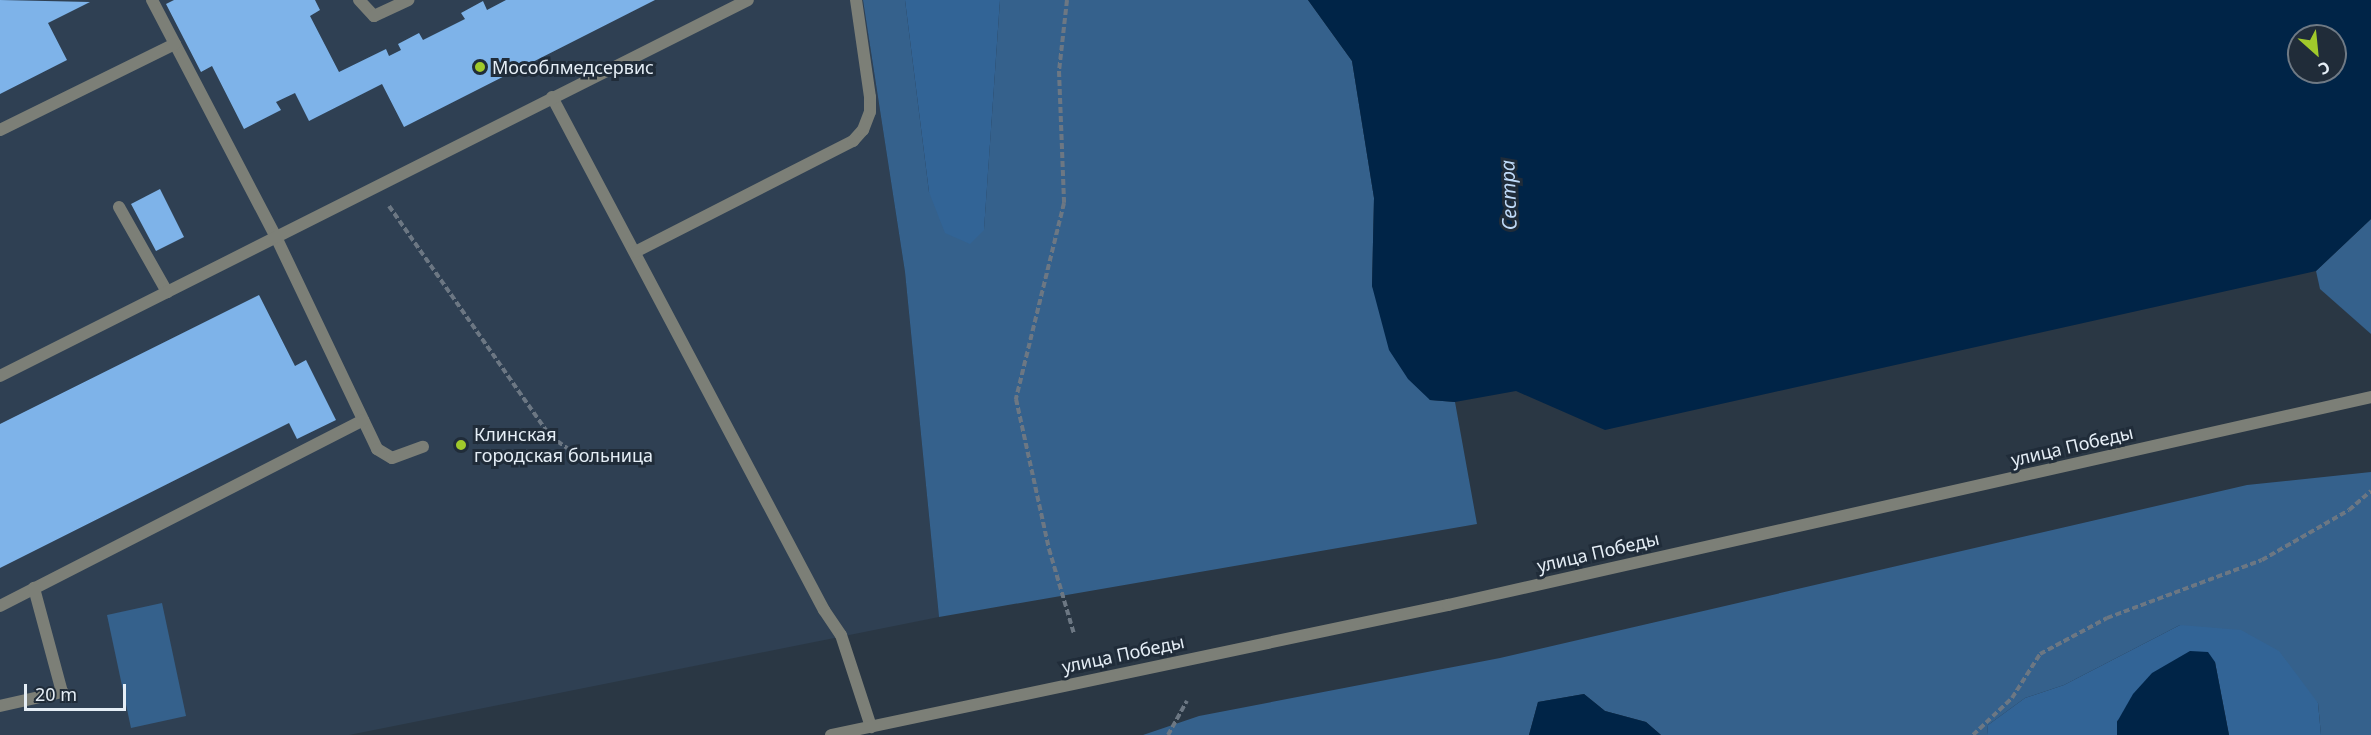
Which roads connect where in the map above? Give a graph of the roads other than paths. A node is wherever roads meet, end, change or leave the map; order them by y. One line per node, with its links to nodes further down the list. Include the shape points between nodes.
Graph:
1 (152, 0): 6 (street)
2 (359, 0): 3 (street, via 374,16)
3 (408, 0)
4 (748, 0): 7 (street)
5 (856, 0): 11 (street, via 870,97 870,112 863,130 852,141)
6 (175, 44): 8 (street); 10 (street)
7 (552, 97): 10 (street); 11 (street)
8 (0, 130)
9 (119, 207): 12 (street)
10 (276, 237): 12 (street); 15 (street)
11 (635, 252): 20 (street, via 824,610 841,635)
12 (166, 292): 13 (street)
13 (0, 376)
14 (2371, 397): 20 (street, улица Победы, via 1448,605)
15 (363, 420): 16 (street, via 378,448 392,458); 17 (street)
16 (423, 447)
17 (34, 588): 18 (street); 19 (street, via 62,692)
18 (0, 606)
19 (0, 706)
20 (871, 726): 21 (street, улица Победы)
21 (831, 735)

